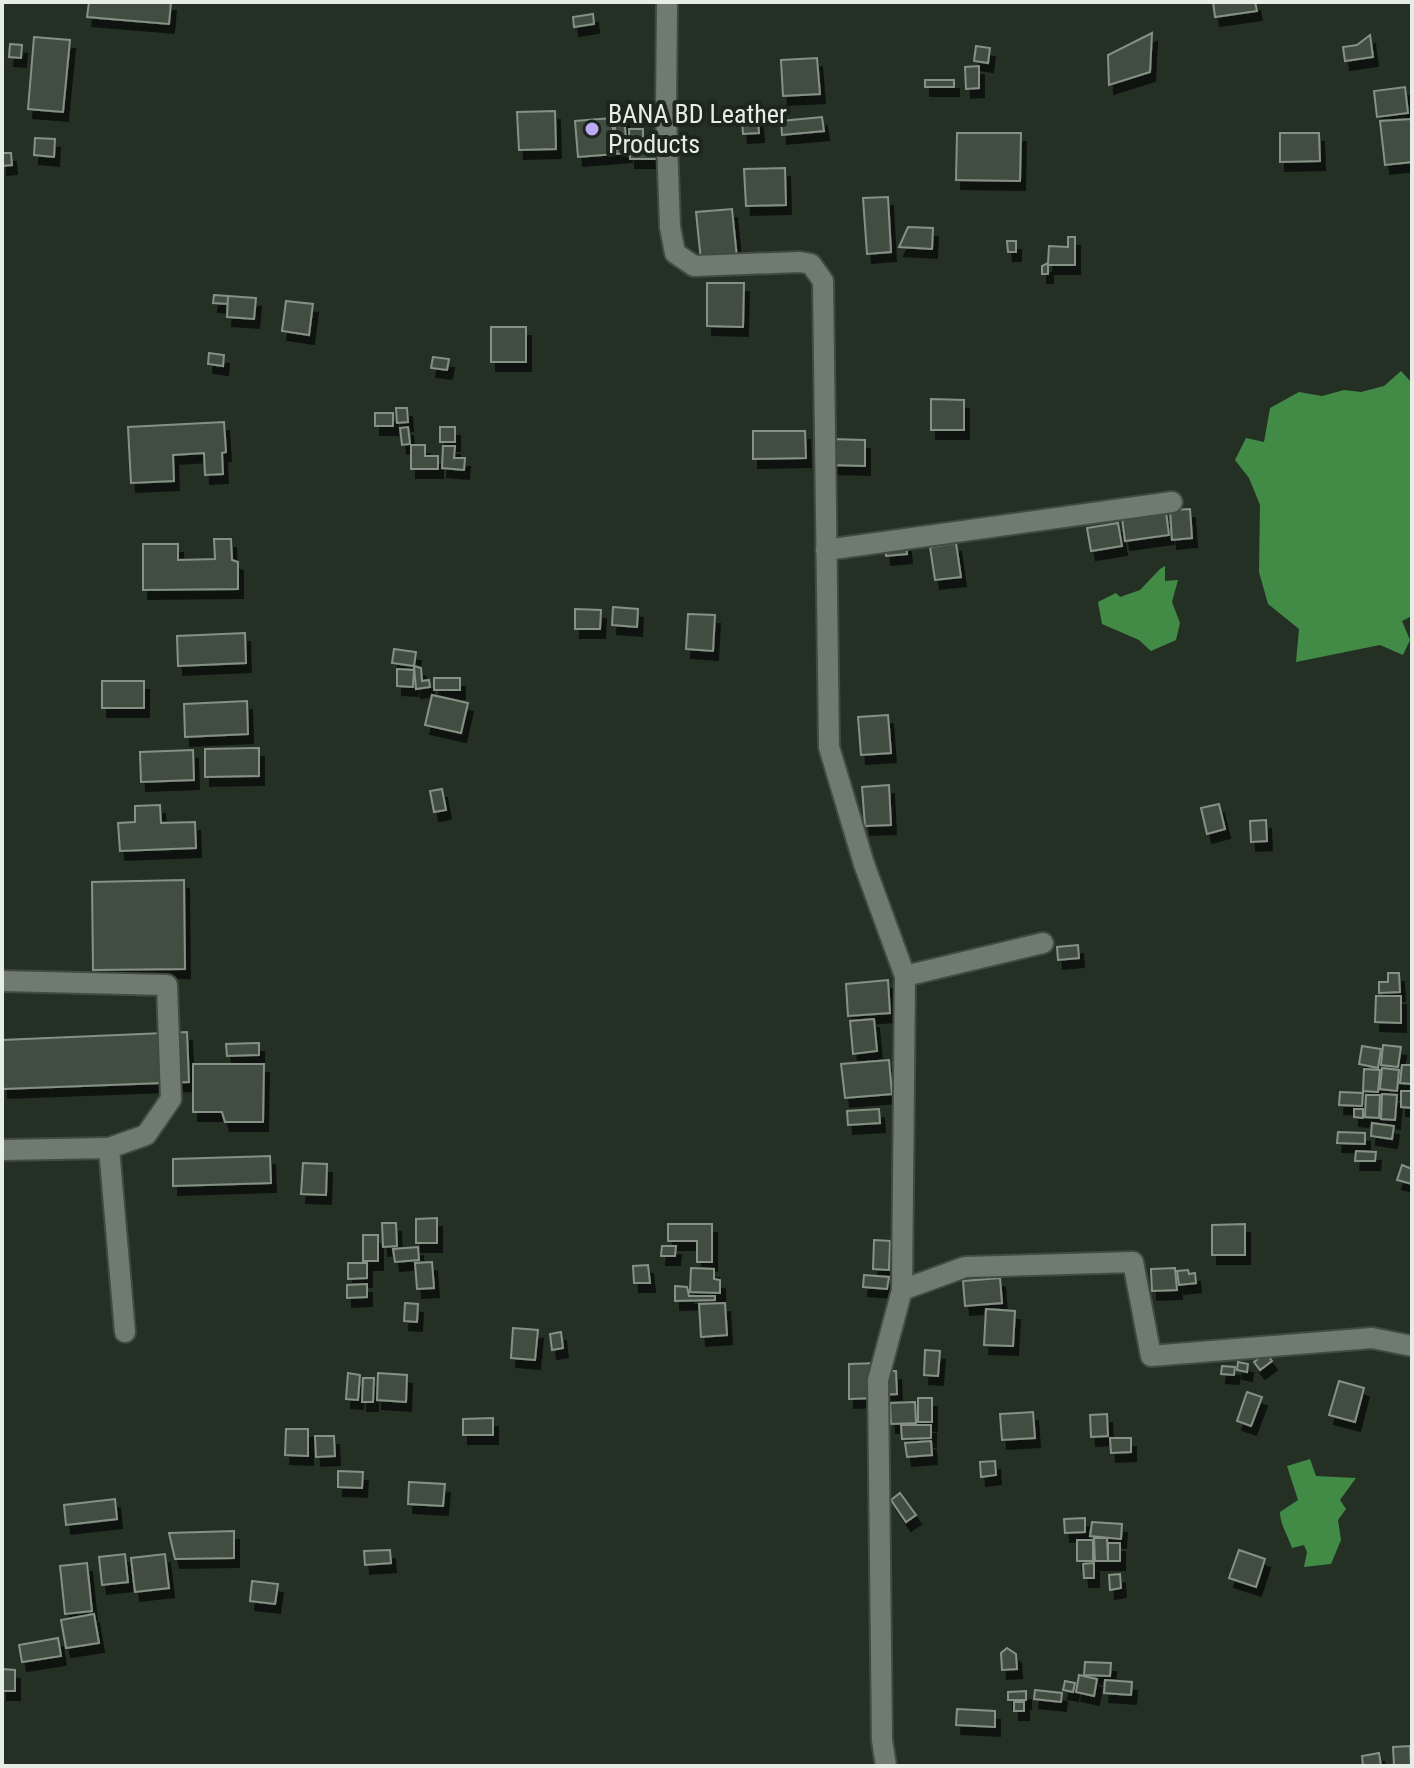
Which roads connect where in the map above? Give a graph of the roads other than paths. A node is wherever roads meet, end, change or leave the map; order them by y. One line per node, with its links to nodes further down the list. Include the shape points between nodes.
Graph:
1 (667, 2): 3 (street, via 666,113 675,253 694,266 811,264 823,281)
2 (1172, 502): 3 (street)
3 (826, 550): 5 (street, via 829,747)
4 (1043, 943): 5 (street)
5 (905, 976): 9 (street)
6 (2, 981): 7 (street, via 167,985 171,1099 146,1135)
7 (109, 1148): 8 (street); 10 (street)
8 (2, 1150)
9 (902, 1290): 11 (street, via 965,1267 1133,1262 1151,1356 1372,1338); 12 (street, via 878,1380)
10 (125, 1332)
11 (1412, 1346)
12 (886, 1766)

